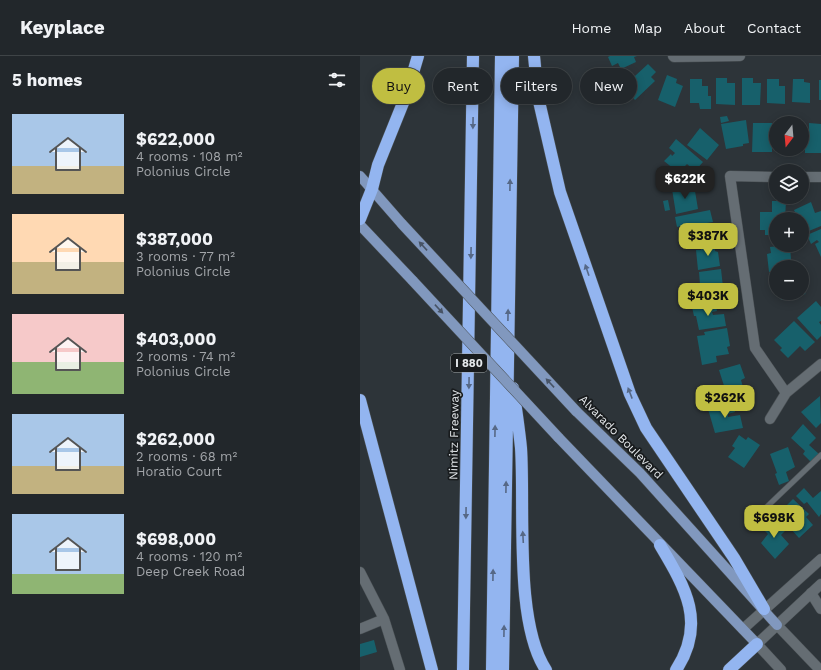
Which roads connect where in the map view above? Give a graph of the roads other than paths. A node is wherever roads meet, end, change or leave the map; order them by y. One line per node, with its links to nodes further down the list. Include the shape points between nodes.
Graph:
1 (418, 56): 12 (highway, via 407,92 378,165)
2 (474, 56): 36 (highway, Nimitz Freeway / I 880, one-way to 36)
3 (501, 56): 37 (highway, I 880, one-way to 3)
4 (513, 56): 15 (highway, one-way to 4)
5 (534, 56): 27 (highway, one-way to 5, via 734,558 646,428 630,394 560,192 538,97)
6 (673, 56): 7 (street)
7 (740, 56)
8 (360, 176): 12 (main road, Alvarado Boulevard)
9 (769, 177): 17 (street, via 730,176 755,348)
10 (809, 177): 11 (street)
11 (821, 177)
12 (372, 189): 13 (highway); 27 (main road, Alvarado Boulevard, one-way to 12, bridge, via 640,473 576,411)
13 (360, 219)
14 (360, 225): 22 (main road, one-way to 22, bridge)
15 (507, 341): 38 (highway, one-way to 15); 39 (highway, one-way to 15, via 537,655 530,629 523,548 521,448)
16 (821, 364): 17 (street)
17 (786, 393): 19 (street)
18 (360, 400): 35 (highway)
19 (770, 419)
20 (821, 455): 21 (lane)
21 (753, 520)
22 (660, 544): 32 (main road); 40 (highway, via 681,580 690,605 691,633 686,655)
23 (821, 559): 27 (street)
24 (360, 572): 29 (street)
25 (821, 584): 26 (street)
26 (811, 593): 28 (street); 30 (street)
27 (764, 609): 30 (main road, Alvarado Boulevard); 32 (street)
28 (821, 609)
29 (384, 619): 31 (street); 34 (street)
30 (777, 624): 33 (street); 43 (street, Alvarado Boulevard)
31 (360, 629)
32 (743, 629): 33 (main road)
33 (757, 644): 41 (highway); 42 (street)
34 (400, 670)
35 (432, 670)
36 (464, 670)
37 (492, 670)
38 (503, 670)
39 (546, 670)
40 (676, 670)
41 (729, 670)
42 (781, 670)
43 (820, 670)

